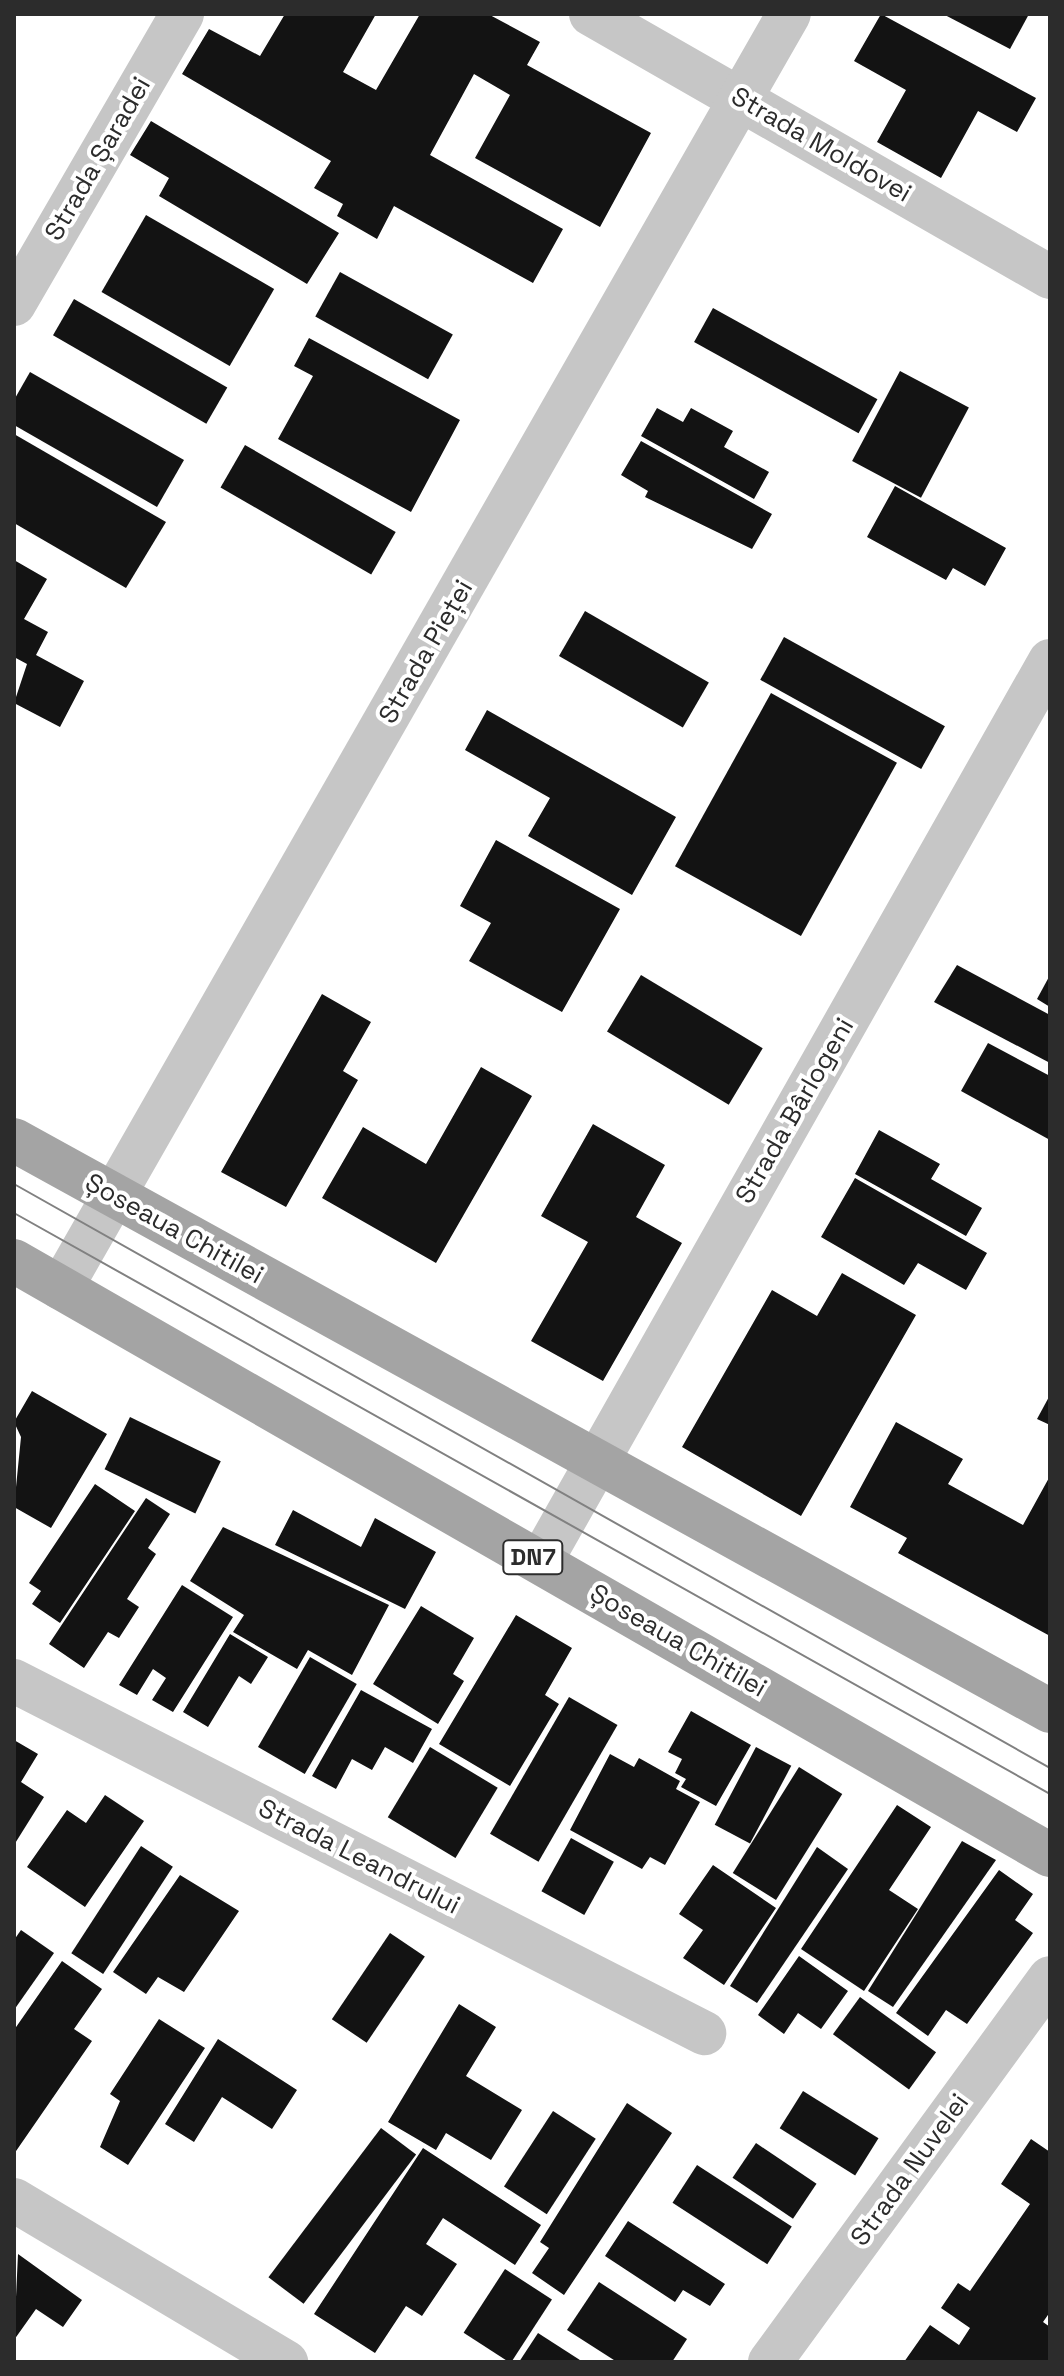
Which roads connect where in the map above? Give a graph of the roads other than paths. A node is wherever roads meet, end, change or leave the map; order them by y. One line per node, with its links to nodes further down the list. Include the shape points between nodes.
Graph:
1 (182, 14): 6 (street, Strada Șaradei)
2 (591, 14): 4 (street, Strada Moldovei)
3 (789, 14): 4 (street, Strada Pieței)
4 (741, 99): 5 (street, Strada Moldovei); 9 (street, Strada Pieței)
5 (1050, 277)
6 (14, 304)
7 (1050, 661): 12 (street, Strada Bârlogeni)
8 (14, 1140): 9 (main road, Șoseaua Chitilei)
9 (116, 1197): 11 (street, Strada Pieței); 12 (main road, Șoseaua Chitilei)
10 (14, 1261): 11 (main road, Șoseaua Chitilei / DN7)
11 (61, 1288): 13 (main road, Șoseaua Chitilei / DN7)
12 (596, 1463): 13 (street, Strada Bârlogeni); 15 (main road, Șoseaua Chitilei)
13 (541, 1561): 16 (main road, Șoseaua Chitilei / DN7)
14 (14, 1681): 18 (street, Strada Leandrului)
15 (1050, 1711)
16 (1050, 1855)
17 (1050, 1978): 21 (street, Strada Nuvelei)
18 (704, 2033)
19 (14, 2200): 20 (street)
20 (286, 2362)
21 (770, 2362)

